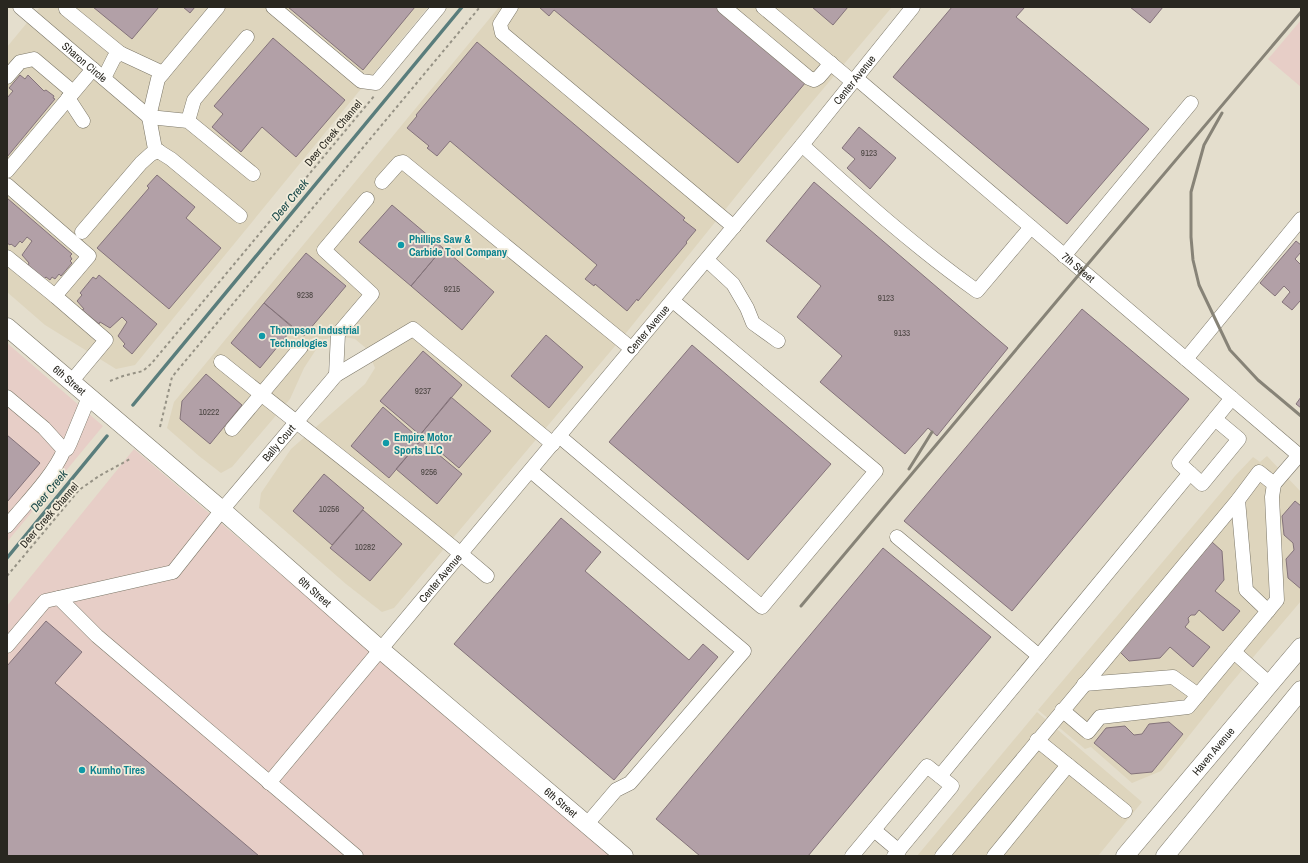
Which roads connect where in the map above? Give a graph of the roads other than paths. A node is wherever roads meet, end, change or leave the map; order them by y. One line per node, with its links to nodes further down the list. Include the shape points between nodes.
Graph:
1 (20, 7): 13 (street, Sharon Circle)
2 (218, 7): 14 (street)
3 (273, 7): 4 (street, via 361,81 376,83)
4 (439, 7)
5 (511, 7): 31 (street, via 500,24 502,33)
6 (724, 7): 12 (street, via 809,78 814,80 819,77)
7 (763, 7): 12 (street, 7th Street)
8 (913, 7): 16 (street, Center Avenue)
9 (66, 9): 11 (street)
10 (247, 37): 21 (street, via 194,100)
11 (120, 53): 13 (street); 14 (street)
12 (830, 63): 16 (street, 7th Street)
13 (98, 73): 17 (street); 19 (street, Sharon Circle)
14 (163, 73): 19 (street, via 158,79)
15 (7, 77): 17 (street, via 20,62 34,59)
16 (854, 80): 22 (street, Center Avenue); 32 (street, 7th Street)
17 (70, 95): 20 (street); 24 (street)
18 (1191, 103): 34 (street)
19 (149, 117): 21 (street); 23 (street, via 155,149)
20 (83, 121)
21 (188, 121): 25 (street)
22 (802, 145): 31 (street, Center Avenue); 32 (street, via 946,270 977,291)
23 (158, 151): 29 (street); 33 (street, via 140,163)
24 (7, 171)
25 (253, 174)
26 (382, 182): 42 (street, via 399,163 404,162)
27 (7, 185): 37 (street, via 89,256)
28 (367, 199): 45 (street, via 324,250 372,294 338,334)
29 (240, 216)
30 (1301, 219): 43 (street)
31 (734, 227): 36 (street, Center Avenue)
32 (1031, 227): 34 (street, 7th Street)
33 (82, 232)
34 (1064, 256): 43 (street, 7th Street)
35 (7, 257): 37 (street)
36 (707, 260): 38 (street, Center Avenue); 40 (street, via 733,284 753,323)
37 (55, 296): 46 (street, via 106,340)
38 (673, 301): 42 (street, Center Avenue); 54 (street, via 876,471 762,607)
39 (7, 327): 46 (main road, 6th Street)
40 (778, 341)
41 (301, 347): 47 (street)
42 (632, 349): 54 (street, Center Avenue)
43 (1186, 359): 50 (street, 7th Street)
44 (222, 362): 47 (street)
45 (336, 375): 52 (street, Bally Court); 54 (street, Bally Court, via 413,329)
46 (71, 382): 49 (main road, 6th Street)
47 (262, 394): 52 (street); 53 (street)
48 (7, 397): 55 (street, via 44,428)
49 (89, 397): 55 (street, via 70,443); 61 (main road, 6th Street)
50 (1232, 398): 51 (street); 56 (street, 7th Street)
51 (1215, 419): 58 (street, via 1179,463); 58 (street, via 1239,439 1202,484)
52 (296, 422): 61 (street, Bally Court); 64 (street, via 380,486)
53 (232, 429)
54 (556, 440): 57 (street, Center Avenue)
55 (64, 450): 62 (street, via 46,478)
56 (1300, 456): 59 (street)
57 (531, 471): 64 (street, Center Avenue); 83 (street, via 744,651 630,784 616,790)
58 (1190, 473): 72 (street)
59 (1274, 484): 60 (street, via 1259,472); 67 (street, via 1272,497 1277,600)
60 (1238, 500): 67 (street, via 1246,590); 73 (street)
61 (222, 510): 66 (street, Bally Court, via 173,572); 70 (main road, 6th Street)
62 (7, 526)
63 (897, 537): 72 (street)
64 (461, 554): 65 (street); 70 (street, Center Avenue)
65 (487, 576)
66 (59, 598): 68 (street, Bally Court, via 45,601); 81 (street, via 96,636)
67 (1268, 611): 71 (street)
68 (7, 646)
69 (1301, 648): 74 (main road, Haven Avenue)
70 (381, 650): 81 (street, Center Avenue); 83 (main road, 6th Street)
71 (1234, 652): 74 (street); 76 (street)
72 (1039, 656): 80 (street)
73 (1084, 684): 76 (street, via 1173,677); 77 (street)
74 (1270, 684): 91 (main road, Haven Avenue)
75 (1301, 690): 92 (main road)
76 (1198, 695): 77 (street, via 1188,707 1100,717 1088,732)
77 (1062, 710): 78 (street)
78 (1037, 740): 79 (street); 89 (street)
79 (1068, 765): 82 (street); 90 (street)
80 (940, 776): 84 (street, via 927,766); 85 (street, via 952,786)
81 (269, 783): 86 (street)
82 (1125, 811)
83 (587, 824): 87 (main road, 6th Street)
84 (874, 830): 85 (street); 88 (street)
85 (896, 853)
86 (356, 856)
87 (624, 856)
88 (852, 856)
89 (942, 856)
90 (994, 856)
91 (1125, 856)
92 (1164, 856)

